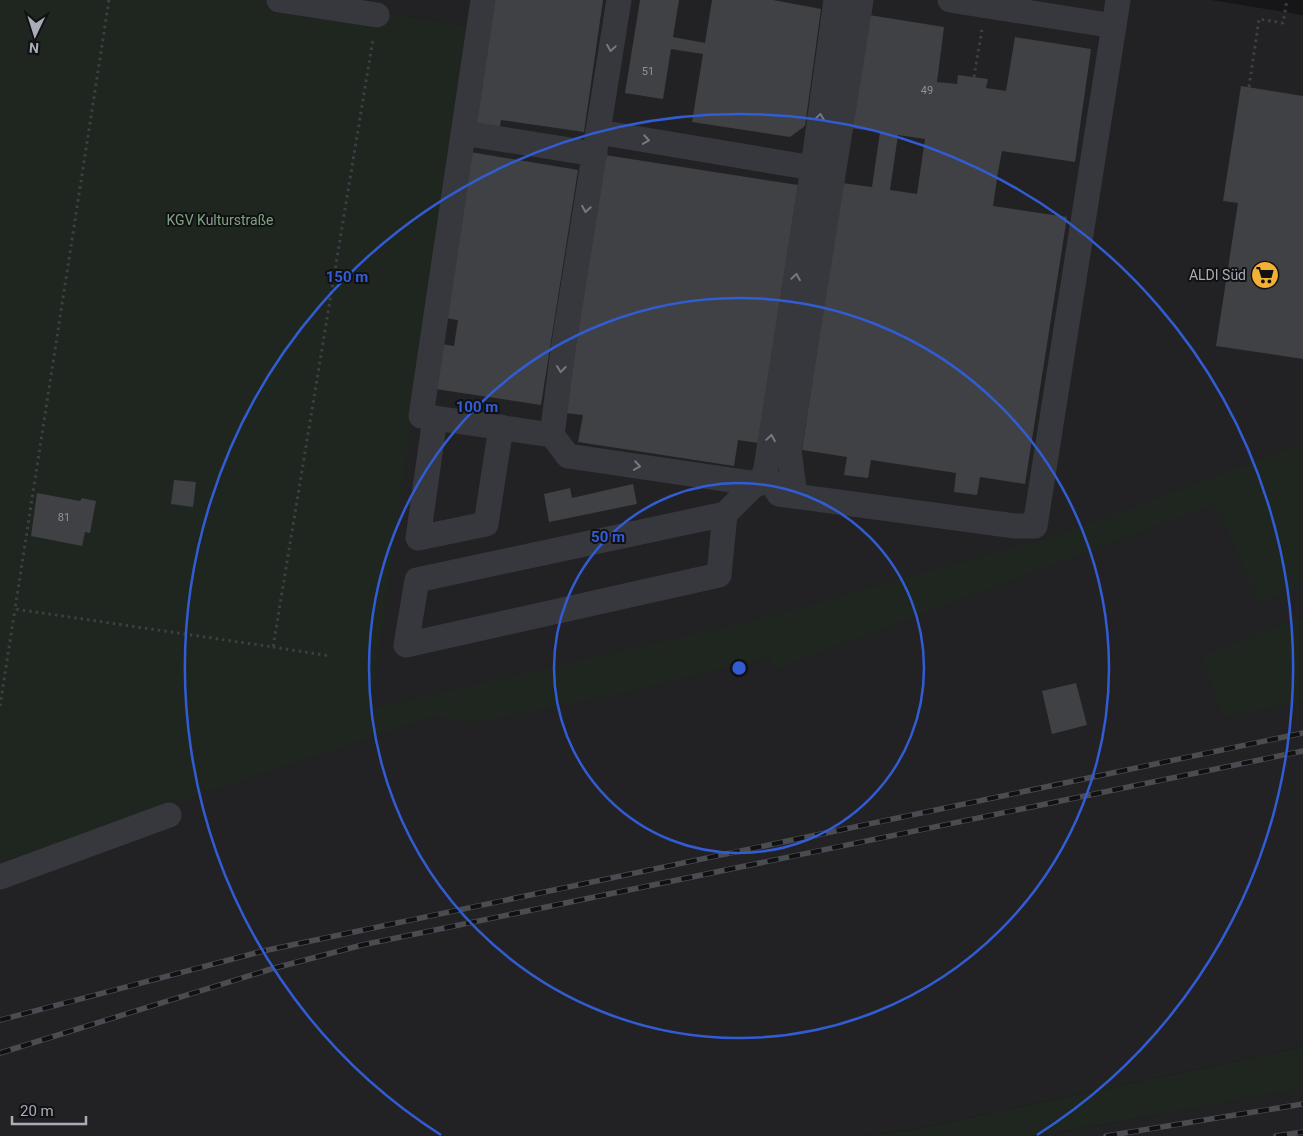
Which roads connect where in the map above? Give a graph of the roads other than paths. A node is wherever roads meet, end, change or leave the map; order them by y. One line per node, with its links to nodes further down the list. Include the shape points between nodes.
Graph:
1 (279, 0): 8 (lane)
2 (483, 0): 10 (lane)
3 (619, 0): 11 (lane, one-way to 11)
4 (836, 0): 12 (lane, one-way to 4)
5 (861, 0): 17 (lane, via 788,450)
6 (950, 0): 9 (lane)
7 (1118, 0): 9 (lane)
8 (377, 15)
9 (1114, 26): 17 (lane, via 1035,526)
10 (463, 132): 11 (lane); 13 (lane, via 422,416)
11 (596, 143): 12 (lane, one-way to 12); 15 (lane, one-way to 15)
12 (813, 168): 16 (lane, one-way to 12)
13 (435, 418): 14 (lane); 19 (lane, via 418,538)
14 (501, 428): 15 (lane); 19 (lane)
15 (552, 435): 16 (lane, one-way to 16, via 568,456)
16 (761, 479): 17 (lane, via 779,494); 18 (lane)
17 (795, 496)
18 (725, 514): 20 (lane); 20 (lane, via 719,575 406,645 417,580)
19 (486, 524): 20 (lane, via 480,535)
20 (486, 565)
21 (169, 815): 22 (lane)
22 (0, 877)

